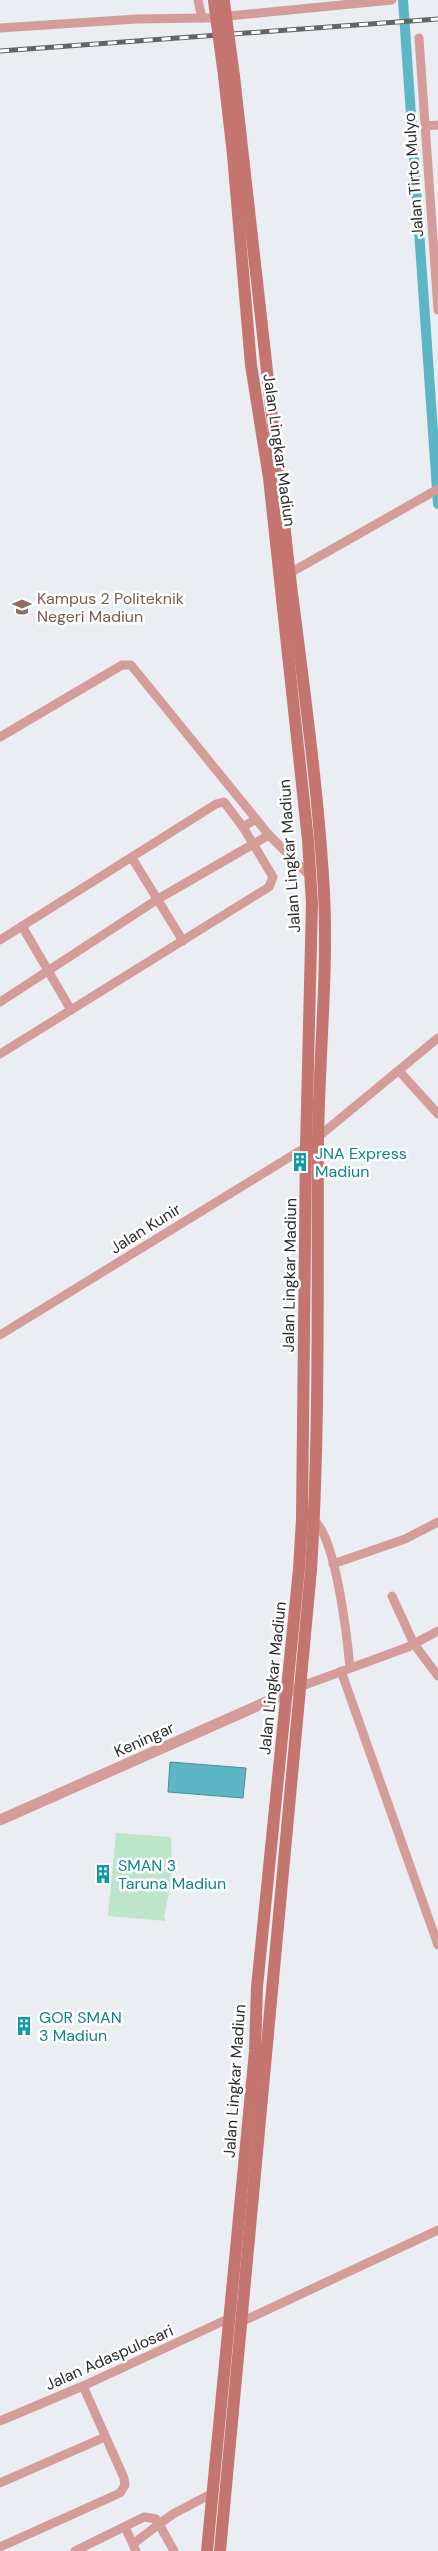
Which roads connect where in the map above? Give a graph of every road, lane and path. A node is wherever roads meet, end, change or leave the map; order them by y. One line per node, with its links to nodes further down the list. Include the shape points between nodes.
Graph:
1 (198, 0): 6 (street)
2 (214, 0): 21 (main road, Jalan Lingkar Madiun, bridge, via 233,155 251,364 270,478)
3 (226, 0): 5 (street); 14 (main road, Jalan Lingkar Madiun, bridge)
4 (392, 0): 5 (street)
5 (229, 16): 6 (street)
6 (202, 18): 7 (street)
7 (0, 28)
8 (419, 38): 10 (street, Jalan Tirto Mulyo)
9 (438, 125): 10 (street)
10 (425, 126): 11 (street, Jalan Tirto Mulyo)
11 (436, 262): 12 (street, Jalan Tirto Mulyo)
12 (438, 310)
13 (435, 489): 14 (street)
14 (290, 573): 33 (main road, Jalan Lingkar Madiun, via 324,898)
15 (0, 737): 16 (street, via 122,666 131,666)
16 (256, 819): 17 (street); 18 (street)
17 (243, 827): 19 (street); 20 (street, via 228,805 219,802)
18 (269, 835): 19 (street); 21 (street)
19 (254, 844): 22 (street); 25 (street, via 273,877 269,887)
20 (132, 858): 22 (street); 23 (street)
21 (310, 876): 34 (main road, Jalan Lingkar Madiun, via 312,913)
22 (158, 899): 25 (street); 26 (street)
23 (22, 926): 24 (street); 26 (street)
24 (0, 940)
25 (183, 941): 28 (street)
26 (49, 971): 27 (street); 28 (street)
27 (0, 1002)
28 (72, 1010): 30 (street)
29 (438, 1038): 31 (street)
30 (0, 1054)
31 (400, 1072): 32 (street); 33 (street)
32 (438, 1114)
33 (318, 1137): 36 (main road, Jalan Lingkar Madiun)
34 (306, 1146): 35 (street, Jalan Kunir); 36 (main road, Jalan Lingkar Madiun)
35 (0, 1335)
36 (308, 1519): 38 (street, via 326,1538); 45 (main road, Jalan Lingkar Madiun); 46 (main road, Jalan Lingkar Madiun)
37 (438, 1522): 38 (street, via 405,1539)
38 (333, 1564): 42 (street, via 347,1633)
39 (392, 1596): 41 (street)
40 (438, 1631): 41 (street)
41 (414, 1644): 42 (street); 44 (street)
42 (350, 1668): 43 (street)
43 (340, 1671): 45 (street); 50 (street)
44 (438, 1676)
45 (302, 1686): 46 (street, Keningar); 49 (main road, Jalan Lingkar Madiun)
46 (288, 1693): 47 (street, Keningar); 48 (main road, Jalan Lingkar Madiun)
47 (0, 1820)
48 (267, 1891): 49 (main road); 52 (main road, Jalan Lingkar Madiun)
49 (281, 1894): 52 (main road, Jalan Lingkar Madiun, via 252,2217)
50 (438, 1946)
51 (438, 2230): 52 (street, Jalan Adaspulosari)
52 (235, 2320): 53 (street, Jalan Adaspulosari); 57 (main road, Jalan Lingkar Madiun); 65 (main road, Jalan Lingkar Madiun)
53 (83, 2386): 54 (street, Jalan Adaspulosari); 55 (street)
54 (0, 2421)
55 (105, 2437): 56 (street); 60 (street, via 124,2478 125,2485 120,2493)
56 (0, 2483)
57 (213, 2493): 58 (street); 64 (main road, Jalan Lingkar Madiun)
58 (159, 2524): 59 (street, via 156,2519 144,2517); 61 (street); 63 (street)
59 (125, 2527): 61 (street); 62 (street)
60 (0, 2547)
61 (135, 2548)
62 (75, 2551)
63 (174, 2551)
64 (207, 2551)
65 (220, 2551)

